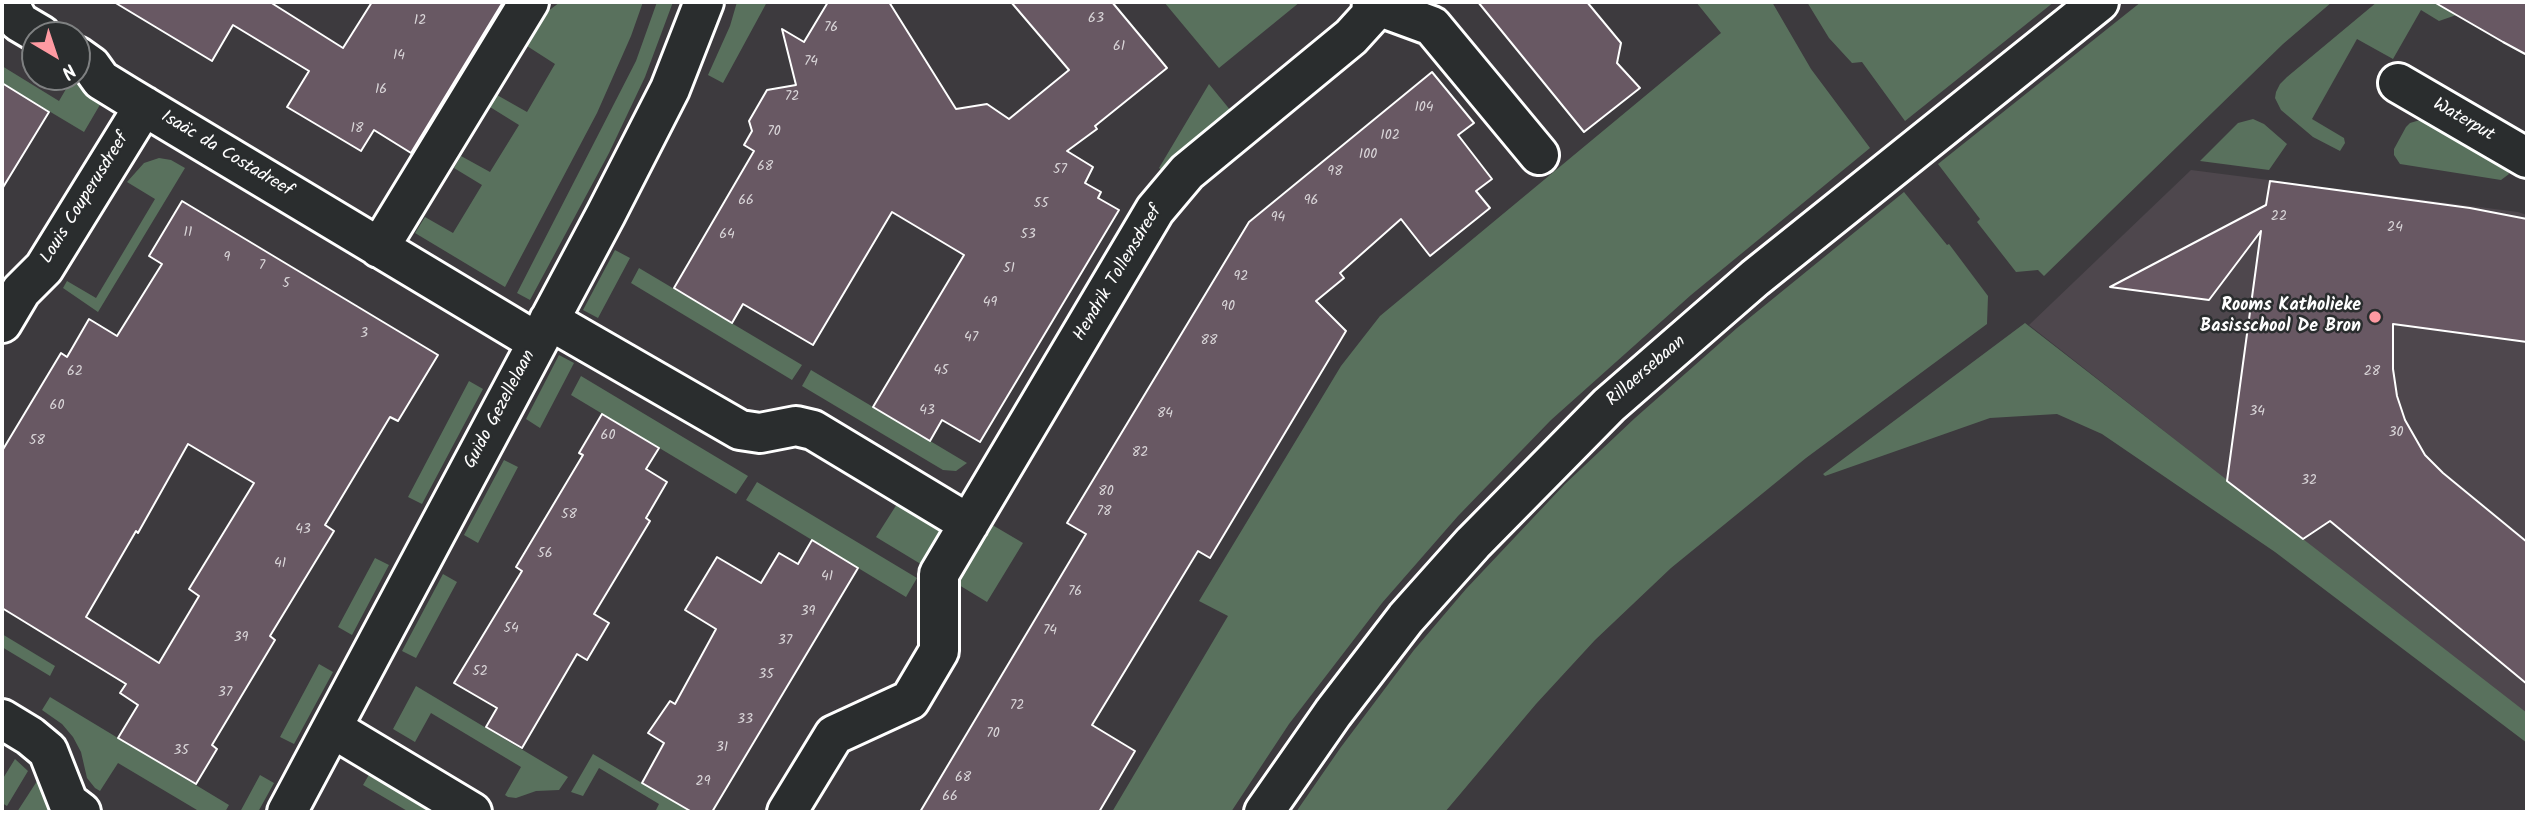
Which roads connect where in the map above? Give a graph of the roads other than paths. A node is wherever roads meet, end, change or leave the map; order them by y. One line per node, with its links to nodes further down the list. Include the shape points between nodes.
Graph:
1 (8, 2): 6 (street)
2 (529, 2): 12 (street)
3 (704, 2): 14 (street, Guido Gezellelaan, via 670,89)
4 (2099, 2): 22 (street, Rillaersebaan, via 1755,278 1609,405 1406,618)
5 (1372, 3): 10 (street, Hendrik Tollensdreef, via 1432,26); 15 (street, Hendrik Tollensdreef, via 1371,15 1351,37 1187,172 1156,210)
6 (21, 23)
7 (91, 66): 9 (street, Isaäc da Costadreef, via 101,80)
8 (2398, 83): 11 (street, Waterput)
9 (144, 106): 12 (street, Isaäc da Costadreef); 13 (street, Louis Couperusdreef, via 44,268 21,291)
10 (1539, 155)
11 (2527, 158)
12 (379, 248): 14 (street, Isaäc da Costadreef)
13 (2, 323)
14 (543, 331): 15 (street, via 740,430 760,433 796,426 813,430); 17 (street, Guido Gezellelaan)
15 (969, 524): 21 (street, Hendrik Tollensdreef, via 939,574 939,651 910,700 834,735)
16 (2, 719): 18 (street, via 48,751 68,802)
17 (332, 728): 19 (street, Guido Gezellelaan); 20 (street)
18 (81, 812)
19 (287, 812)
20 (472, 812)
21 (787, 812)
22 (1264, 812)

